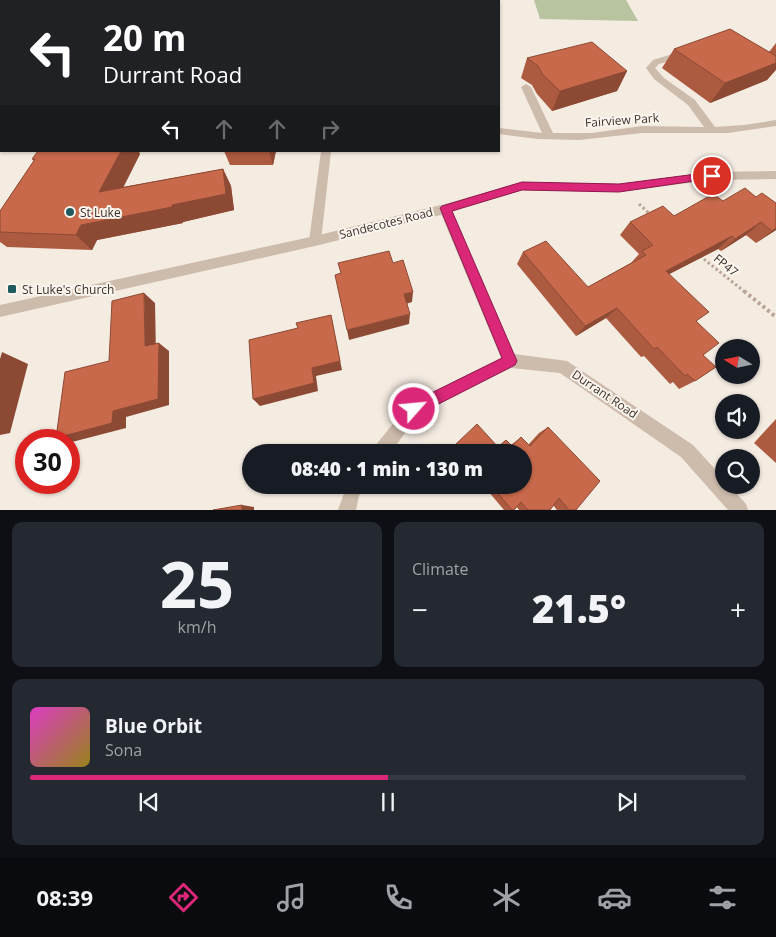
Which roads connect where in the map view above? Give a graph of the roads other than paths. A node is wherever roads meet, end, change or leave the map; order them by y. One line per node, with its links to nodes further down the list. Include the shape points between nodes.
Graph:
1 (676, 56): 4 (street, via 656,62 650,68 655,77 683,95 702,114)
2 (526, 88): 6 (street)
3 (776, 123): 4 (street, Fairview Park)
4 (711, 129): 6 (street, Fairview Park, via 645,128 604,135)
5 (500, 131): 6 (street, Fairview Park)
6 (549, 136)
7 (326, 152): 10 (street)
8 (776, 175): 9 (street, Sandecotes Road, via 712,176 619,188 522,186)
9 (445, 208): 10 (street, Sandecotes Road); 12 (street)
10 (315, 241): 11 (street, Sandecotes Road)
11 (0, 311)
12 (510, 361): 13 (street, via 414,409); 16 (street, Durrant Road, via 562,366 687,451)
13 (387, 444)
14 (351, 494): 15 (street)
15 (347, 510)
16 (740, 510)

